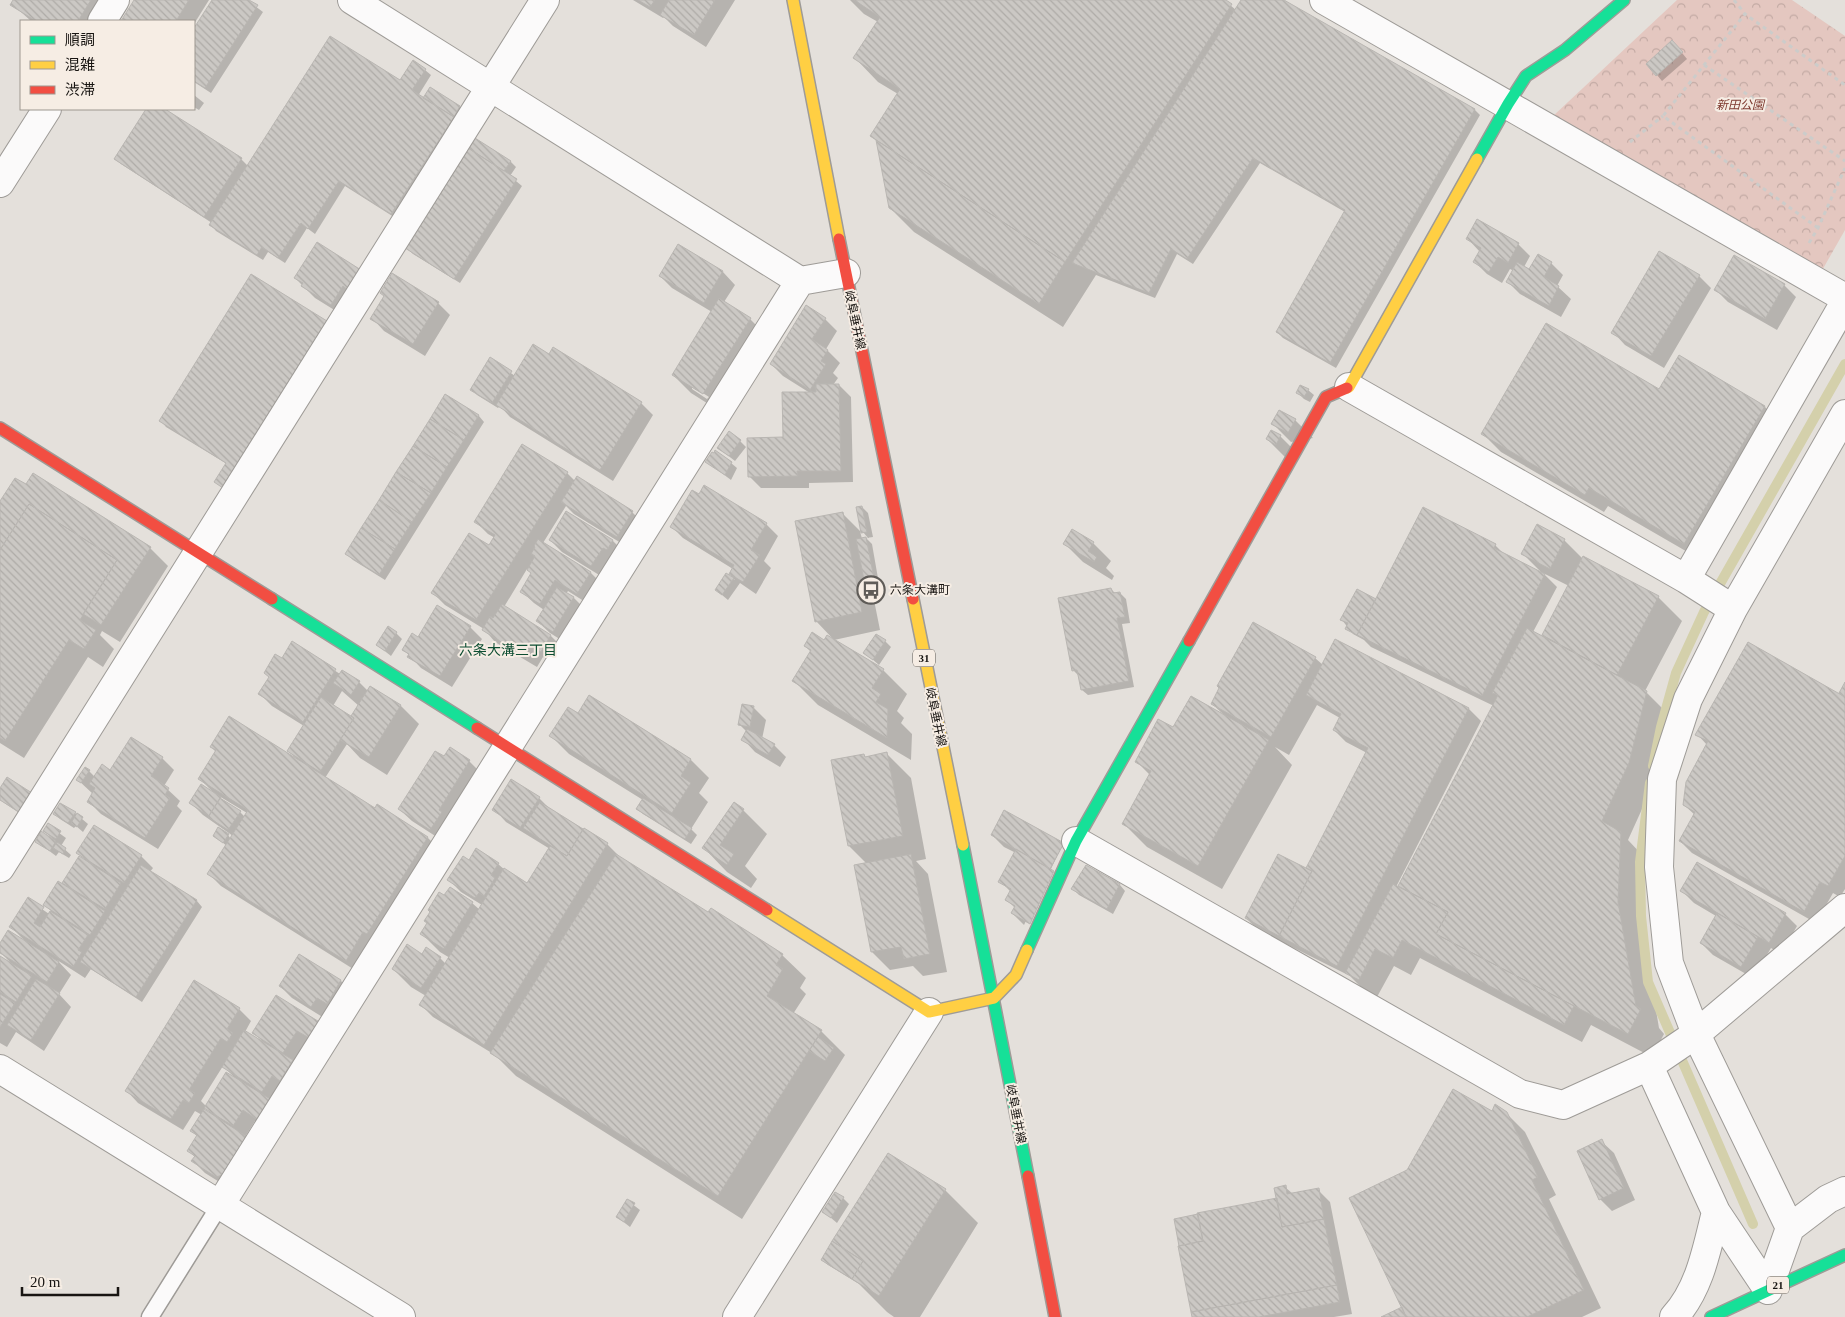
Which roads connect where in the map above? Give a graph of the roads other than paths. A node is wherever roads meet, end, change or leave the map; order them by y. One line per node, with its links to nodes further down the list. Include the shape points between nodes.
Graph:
1 (115, 0): 7 (street)
2 (352, 0): 8 (street)
3 (545, 0): 8 (street)
4 (793, 0): 12 (main road, 岐阜垂井線 / 31)
5 (1324, 0): 9 (street)
6 (1624, 0): 9 (main road, via 1565,50 1526,76)
7 (103, 20)
8 (490, 87): 13 (street); 19 (street)
9 (1508, 104): 14 (street); 16 (main road)
10 (46, 110): 11 (street)
11 (0, 183)
12 (846, 272): 13 (street); 26 (main road, 岐阜垂井線 / 31)
13 (800, 281): 22 (street)
14 (1845, 298)
15 (1845, 302): 20 (street)
16 (1349, 387): 20 (street); 23 (main road, via 1326,397)
17 (1845, 414): 21 (street)
18 (0, 428): 19 (main road)
19 (199, 552): 22 (main road); 24 (street)
20 (1686, 579): 21 (street)
21 (1734, 609): 28 (street, via 1688,699 1662,779 1659,867 1669,963)
22 (508, 748): 27 (main road); 32 (street)
23 (1076, 842): 26 (main road, via 1016,975); 29 (street, via 1520,1094 1563,1105)
24 (0, 868)
25 (1845, 908): 28 (street)
26 (994, 998): 27 (main road); 40 (main road, 岐阜垂井線 / 31)
27 (928, 1012): 39 (street)
28 (1696, 1034): 29 (street); 34 (street)
29 (1649, 1066): 33 (street)
30 (0, 1069): 32 (street)
31 (1845, 1191): 34 (street, via 1828,1199)
32 (220, 1205): 37 (lane); 38 (street)
33 (1716, 1212): 36 (street); 41 (street, via 1703,1267 1682,1309)
34 (1790, 1228): 36 (street)
35 (1845, 1255): 36 (main road, 21)
36 (1768, 1290): 42 (main road, 21)
37 (150, 1317)
38 (401, 1317)
39 (737, 1317)
40 (1055, 1317)
41 (1674, 1317)
42 (1711, 1317)

